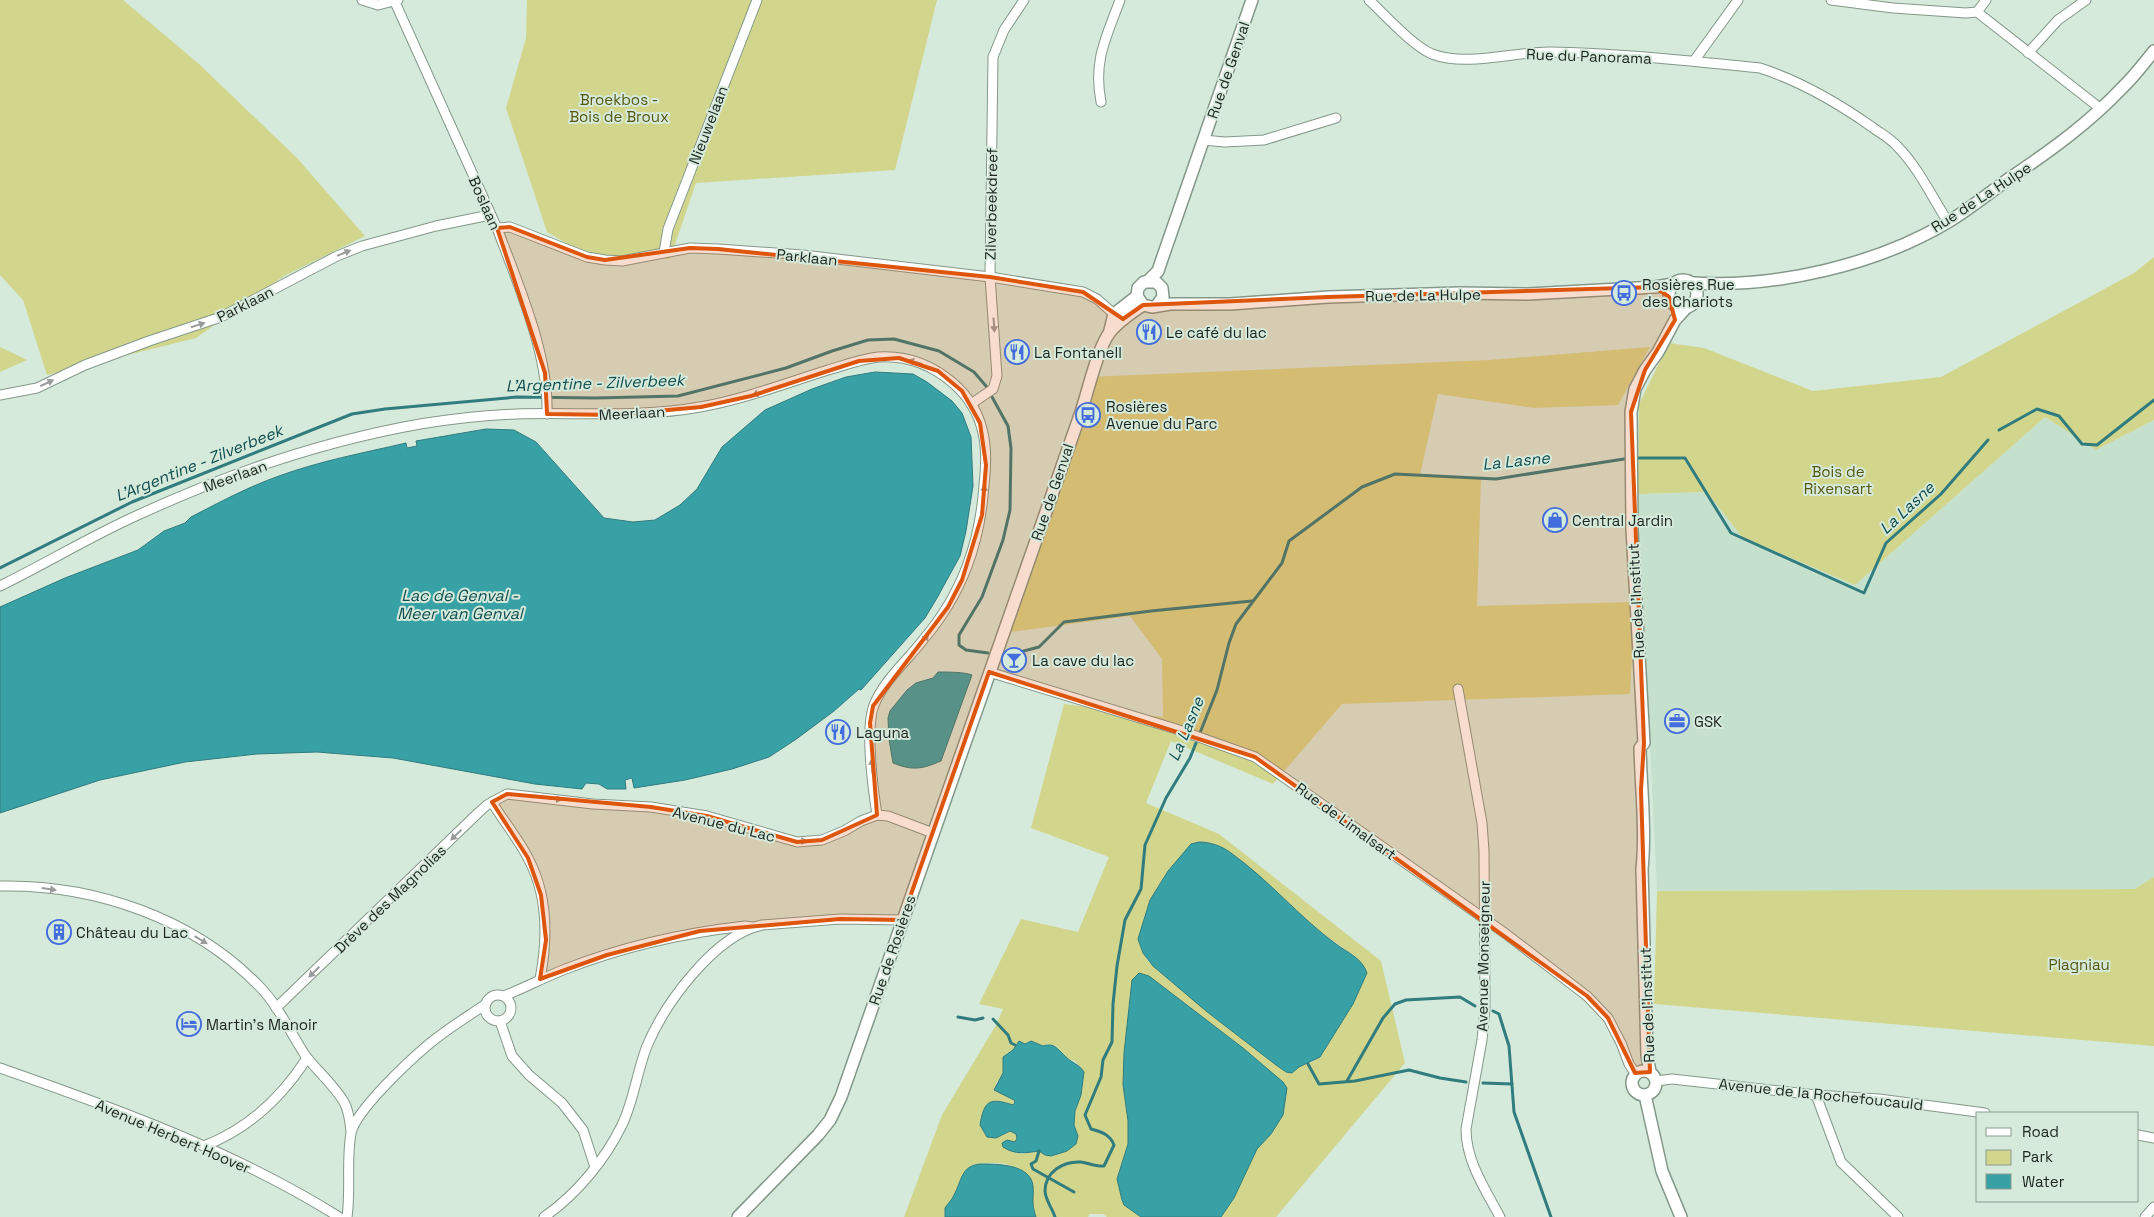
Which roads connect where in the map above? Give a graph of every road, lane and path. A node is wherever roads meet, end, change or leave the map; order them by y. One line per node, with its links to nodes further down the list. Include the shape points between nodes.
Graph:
1 (362, 0): 11 (street, via 378,6)
2 (757, 0): 23 (street, Nieuwelaan, via 668,228)
3 (1024, 0): 24 (street, Zilverbeekdreef, via 1004,30 993,57)
4 (1120, 0): 16 (street, via 1099,60 1097,81)
5 (1252, 0): 19 (street, Rue de Genval)
6 (1369, 0): 15 (street, Rue du Panorama, via 1421,48 1440,56 1470,58 1547,52)
7 (1738, 0): 15 (street)
8 (1831, 0): 12 (street, via 1893,8)
9 (1986, 0): 12 (street)
10 (2086, 0): 14 (street, via 2058,20)
11 (395, 1): 20 (street, Boslaan)
12 (1977, 12): 14 (street)
13 (2154, 50): 17 (street, Rue de La Hulpe)
14 (2028, 53): 17 (street)
15 (1694, 61): 21 (street, Rue du Panorama, via 1775,72 1862,120 1904,154)
16 (1101, 102)
17 (2101, 109): 21 (street, Rue de La Hulpe, via 2053,149)
18 (1336, 118): 19 (street, via 1264,140)
19 (1203, 140): 28 (street, Rue de Genval, via 1158,271)
20 (490, 215): 22 (street, Boslaan); 39 (street, Parklaan, one-way to 20, via 37,388 94,362 222,317 362,246)
21 (1948, 222): 27 (street, Rue de La Hulpe, via 1898,246 1846,264 1787,278)
22 (497, 228): 23 (street, Parklaan, via 510,227 587,257 605,260); 41 (street, Boslaan, via 533,332 547,389)
23 (664, 252): 24 (street, Parklaan, via 690,248 803,255)
24 (990, 277): 36 (street, Parklaan, via 1083,292); 40 (street, Zilverbeekdreef, one-way to 40, via 997,376 993,389)
25 (1693, 283): 26 (street, via 1685,280); 27 (street, Rue de La Hulpe); 30 (street)
26 (1673, 284): 29 (street, Rue de La Hulpe); 32 (street, via 1669,290)
27 (1711, 284): 30 (street)
28 (1157, 286): 31 (street, via 1141,285); 33 (street, Rue de La Hulpe); 34 (street, via 1161,302)
29 (1655, 287): 32 (street); 33 (street, Rue de La Hulpe)
30 (1698, 295): 35 (street, via 1693,305)
31 (1140, 301): 34 (street, Rue de La Hulpe, via 1152,307); 36 (street); 38 (street, Rue de Genval)
32 (1671, 301): 35 (street, via 1679,308); 37 (street)
33 (1192, 304): 34 (street, Rue de La Hulpe)
34 (1157, 305)
35 (1686, 308): 37 (street, Rue de l'Institut)
36 (1114, 314): 38 (street, Rue de Genval)
37 (1675, 320): 66 (street, Rue de l'Institut, via 1644,370 1635,389 1630,412 1632,529 1644,743 1640,748 1647,1055)
38 (1109, 333): 43 (street, Rue de Genval)
39 (0, 395)
40 (971, 404): 41 (street, Meerlaan, one-way to 41, via 962,391 938,371 921,363 879,357 751,396 701,407 658,413); 48 (street, Meerlaan, one-way to 40, via 870,723 873,706 892,676 948,607 976,545 986,465 984,437)
41 (548, 414): 42 (street, Meerlaan, via 483,416 421,424 289,457 138,515)
42 (0, 586)
43 (996, 652): 44 (street, Rue de Rosières)
44 (989, 672): 49 (street, Rue de Rosières); 51 (street, Rue de Limalsart, via 1176,729 1255,757)
45 (1458, 689): 51 (street, Avenue Monseigneur, via 1482,823)
46 (506, 794): 47 (street, Drève des Magnolias); 48 (street, Avenue du Lac, one-way to 48, via 593,804 651,806 707,816 797,842 822,840)
47 (492, 802): 54 (street, via 528,858 541,895 546,940); 59 (street, Drève des Magnolias, one-way to 59)
48 (877, 815): 49 (street)
49 (934, 833): 52 (street, Rue de Rosières)
50 (0, 886): 59 (street, one-way to 59, via 90,895 156,916 182,928 225,956 260,987)
51 (1485, 919): 65 (street, Rue de Limalsart, via 1593,1000 1608,1018); 80 (street, Avenue Monseigneur, via 1485,1008 1466,1141 1473,1165)
52 (902, 920): 53 (street, via 840,919); 79 (street, Rue de Rosières, via 841,1097 830,1120)
53 (752, 927): 54 (street, via 700,931 657,941); 74 (street, via 714,953 676,995 647,1045 622,1124)
54 (540, 979): 55 (street)
55 (520, 990): 56 (street); 58 (street)
56 (504, 996): 57 (street, via 493,996); 58 (street)
57 (486, 1004): 60 (street); 62 (street)
58 (511, 1006): 61 (street)
59 (276, 1008): 63 (street)
60 (487, 1015): 61 (street, via 493,1020); 62 (street)
61 (503, 1019): 74 (street, via 512,1056 562,1103 583,1130)
62 (461, 1021): 70 (street, via 429,1044 390,1082 364,1110)
63 (307, 1058): 70 (street, via 344,1102); 73 (street, via 267,1108 245,1126)
64 (0, 1068): 73 (street, Avenue Herbert Hoover)
65 (1635, 1073): 66 (street, via 1642,1071); 67 (street, via 1633,1088)
66 (1653, 1077): 67 (street, via 1655,1088); 68 (street, Avenue de la Rochefoucauld)
67 (1646, 1095): 81 (street, via 1662,1171)
68 (1816, 1095): 69 (street, Avenue de la Rochefoucauld, via 1879,1098); 82 (street, via 1841,1162)
69 (1978, 1112)
70 (351, 1132): 77 (street)
71 (2139, 1135): 72 (street)
72 (2154, 1138)
73 (204, 1146): 76 (street, Avenue Herbert Hoover, via 276,1180)
74 (595, 1167): 78 (street, via 572,1194)
75 (2154, 1207): 83 (street)
76 (339, 1217)
77 (347, 1217)
78 (544, 1217)
79 (738, 1217)
80 (1500, 1217)
81 (1681, 1217)
82 (1898, 1217)
83 (2145, 1217)

